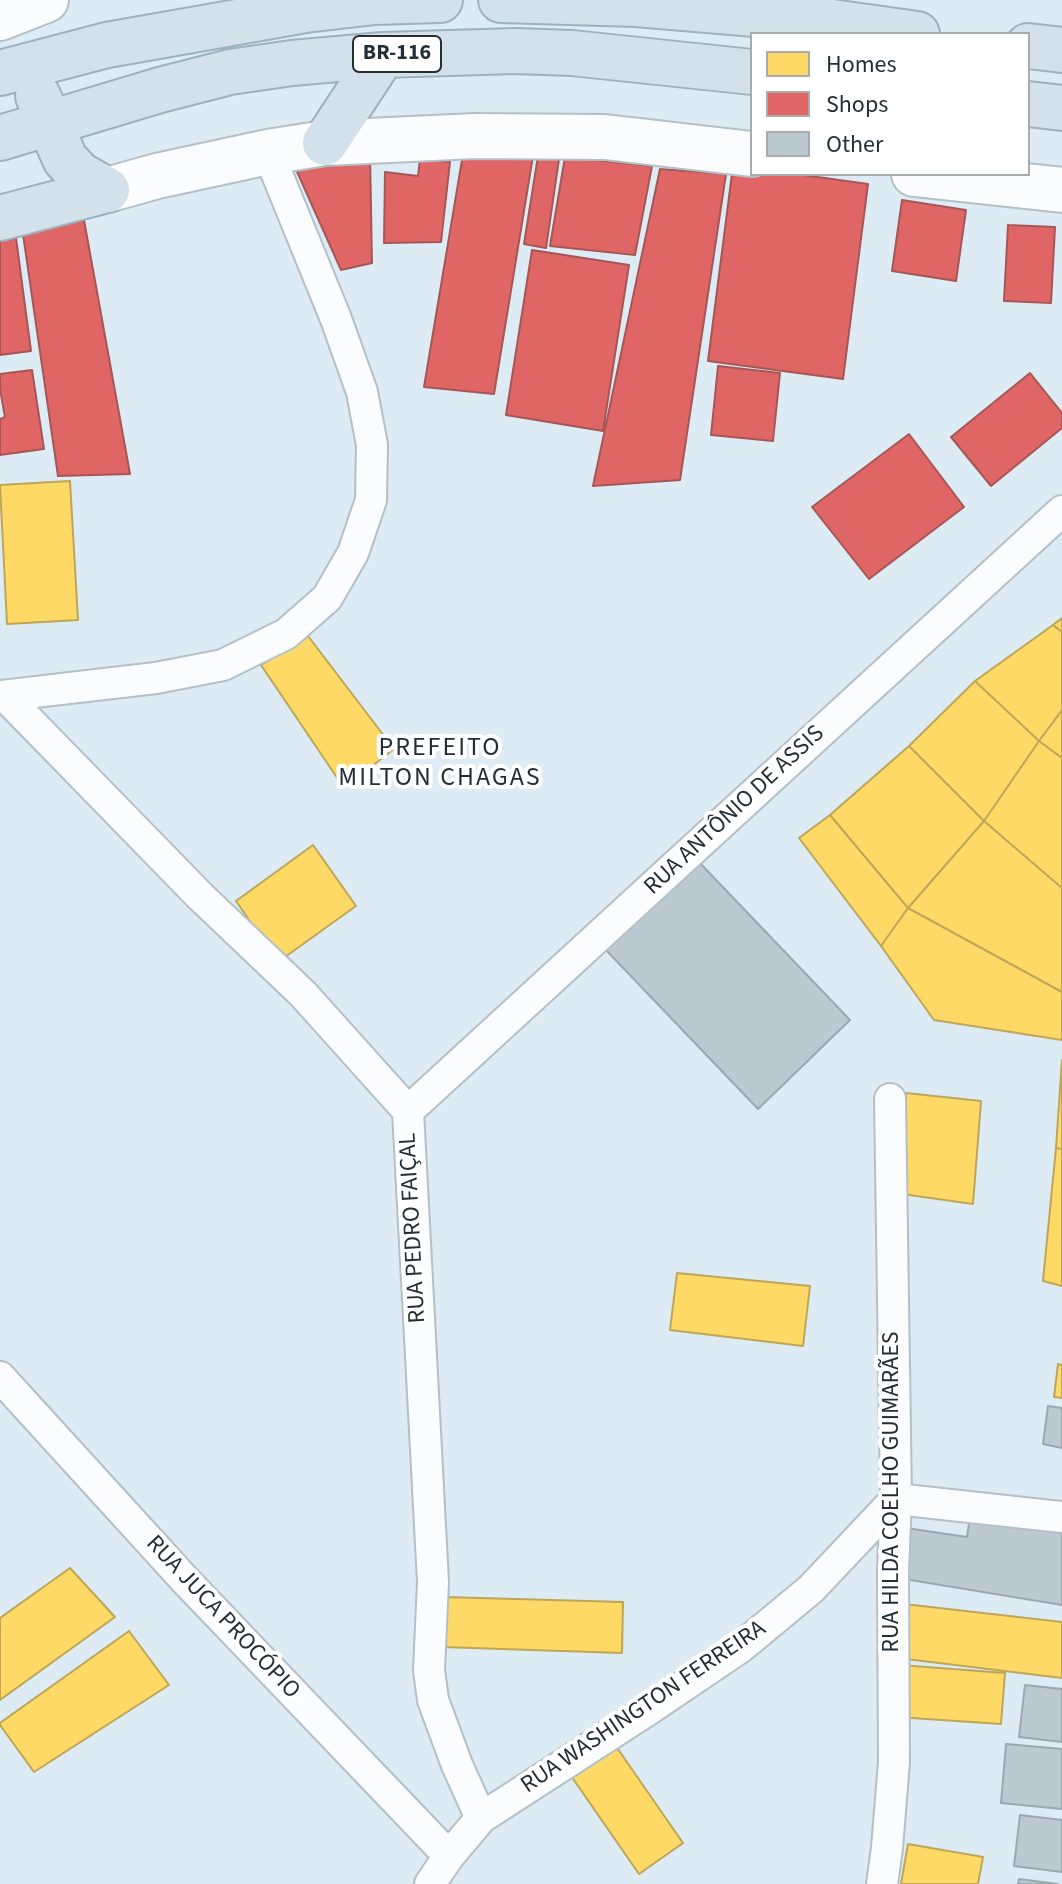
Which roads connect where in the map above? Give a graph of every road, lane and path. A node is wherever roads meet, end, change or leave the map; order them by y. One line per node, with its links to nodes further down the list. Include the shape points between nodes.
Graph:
1 (46, 0): 5 (main road)
2 (440, 0): 4 (highway, BR-116)
3 (501, 0): 6 (highway, via 651,5)
4 (309, 5): 10 (highway, BR-116)
5 (0, 18)
6 (896, 32)
7 (1030, 46): 8 (highway)
8 (1062, 50)
9 (383, 55): 11 (highway, BR-116, via 572,53); 14 (highway, BR-116, via 230,72); 16 (highway)
10 (14, 69): 14 (highway)
11 (750, 72)
12 (1030, 104): 13 (highway)
13 (1062, 108)
14 (50, 124): 15 (highway, BR-116); 20 (highway, via 65,159)
15 (0, 138)
16 (325, 143): 17 (main road); 18 (main road, via 605,137)
17 (268, 152): 20 (main road); 24 (street, via 362,392 372,445 371,500 353,553 327,598 286,634 223,665)
18 (750, 154)
19 (932, 176): 21 (main road)
20 (107, 190): 22 (highway)
21 (1062, 190)
22 (0, 218)
23 (1062, 511): 26 (street, RUA ANTÔNIO DE ASSIS)
24 (3, 696): 26 (street, RUA PEDRO FAIÇAL, via 303,994)
25 (890, 1099): 28 (street, RUA HILDA COELHO GUIMARÃES)
26 (408, 1111): 30 (street, RUA PEDRO FAIÇAL, via 433,1582 429,1670 433,1700)
27 (0, 1377): 31 (street, RUA JUCA PROCÓPIO)
28 (896, 1499): 29 (street); 30 (street, RUA WASHINGTON FERREIRA, via 811,1589 741,1647); 33 (street, RUA HILDA COELHO GUIMARÃES, via 894,1762)
29 (1062, 1517)
30 (481, 1818): 31 (street, RUA WASHINGTON FERREIRA)
31 (449, 1856): 32 (street, RUA WASHINGTON FERREIRA)
32 (430, 1884)
33 (882, 1884)

